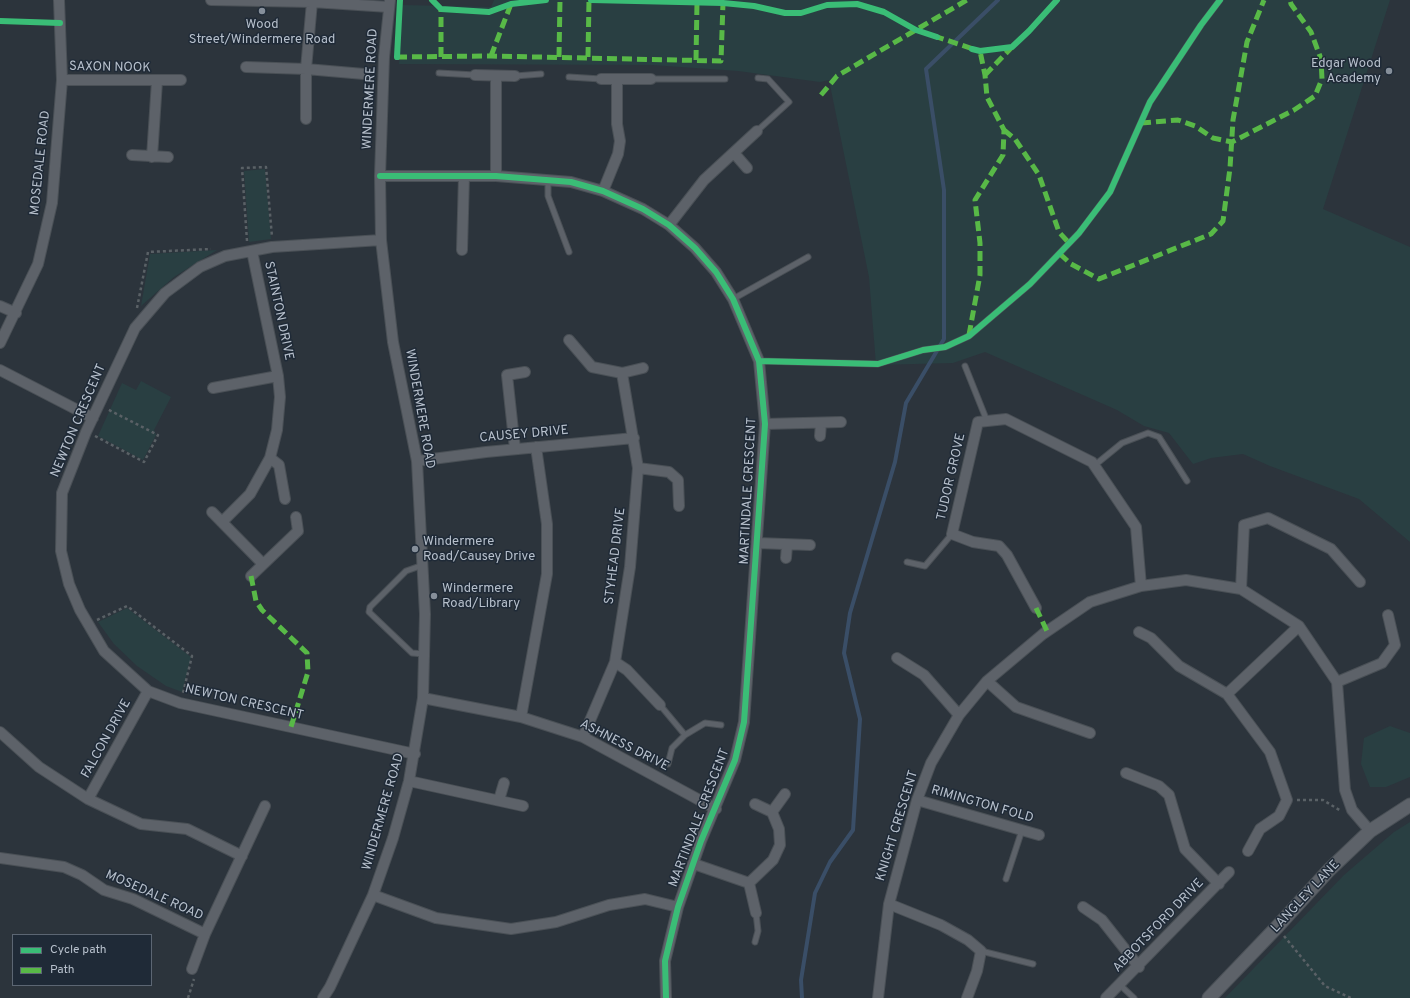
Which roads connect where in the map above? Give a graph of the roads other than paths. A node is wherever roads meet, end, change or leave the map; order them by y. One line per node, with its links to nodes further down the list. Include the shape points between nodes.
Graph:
1 (59, 0): 19 (street, MOSEDALE ROAD)
2 (211, 0): 4 (street)
3 (1220, 0): 46 (lane, via 1150,102 1110,192 1079,233 1030,284 969,336 945,347 878,364)
4 (312, 2): 5 (street); 7 (street)
5 (389, 3): 30 (street, WINDERMERE ROAD, via 384,57)
6 (246, 67): 7 (street)
7 (306, 69): 9 (street); 23 (street)
8 (440, 73): 11 (lane)
9 (364, 74)
10 (541, 74): 13 (lane)
11 (475, 75): 12 (street)
12 (496, 76): 13 (street); 32 (street)
13 (515, 76)
14 (569, 77): 16 (lane)
15 (758, 78): 24 (lane, via 768,79 789,102)
16 (601, 79): 21 (street)
17 (651, 79): 18 (lane); 21 (street)
18 (725, 79)
19 (62, 80): 22 (street, SAXON NOOK); 43 (street, MOSEDALE ROAD, via 52,203 38,264)
20 (181, 80): 22 (street, SAXON NOOK)
21 (617, 80): 34 (street, via 617,124 620,141 618,154)
22 (157, 81): 27 (street, SAXON NOOK)
23 (306, 119)
24 (757, 131): 25 (street)
25 (734, 153): 29 (street); 35 (street, via 704,180)
26 (132, 155): 27 (street)
27 (152, 156): 28 (street)
28 (168, 157)
29 (747, 168)
30 (380, 176): 31 (street, MARTINDALE CRESCENT); 36 (street, WINDERMERE ROAD)
31 (464, 176): 32 (street, MARTINDALE CRESCENT); 37 (street)
32 (496, 176): 33 (street, MARTINDALE CRESCENT)
33 (548, 180): 34 (street, MARTINDALE CRESCENT, via 571,182); 39 (lane, via 548,196)
34 (603, 191): 35 (street, MARTINDALE CRESCENT, via 643,209)
35 (669, 226): 41 (street, MARTINDALE CRESCENT, via 695,248 716,272)
36 (381, 240): 38 (street, NEWTON CRESCENT, via 272,247); 64 (street, WINDERMERE ROAD, via 393,342)
37 (462, 250)
38 (250, 251): 52 (street, STAINTON DRIVE); 54 (street, NEWTON CRESCENT, via 225,256 194,272 165,293 135,328)
39 (569, 252)
40 (808, 257): 41 (lane)
41 (733, 299): 46 (street, MARTINDALE CRESCENT)
42 (0, 306): 43 (street)
43 (16, 313): 45 (street, MOSEDALE ROAD)
44 (568, 340): 51 (street, via 592,367)
45 (0, 343)
46 (759, 361): 58 (street, MARTINDALE CRESCENT)
47 (965, 366): 55 (lane)
48 (643, 368): 51 (street)
49 (0, 370): 54 (street)
50 (525, 372): 62 (street, via 507,375)
51 (622, 373): 60 (street, STYHEAD DRIVE)
52 (278, 376): 53 (street, STAINTON DRIVE); 63 (street, STAINTON DRIVE, via 280,397 277,430)
53 (213, 388)
54 (93, 418): 94 (street, NEWTON CRESCENT, via 62,493 61,551 69,584 80,610 104,651)
55 (988, 421): 65 (street, via 1006,419); 73 (street, TUDOR GROVE, via 978,422)
56 (840, 422): 57 (street)
57 (821, 423): 58 (street); 59 (street)
58 (765, 424): 74 (street, MARTINDALE CRESCENT)
59 (820, 436)
60 (634, 438): 61 (street, CAUSEY DRIVE); 66 (street, STYHEAD DRIVE)
61 (536, 447): 62 (street, CAUSEY DRIVE); 99 (street, via 547,524 547,574)
62 (515, 449): 64 (street, CAUSEY DRIVE)
63 (270, 458): 68 (street, via 279,465); 72 (street, STAINTON DRIVE, via 250,494)
64 (417, 461): 80 (street, WINDERMERE ROAD)
65 (1095, 465): 67 (lane, via 1122,442 1148,433 1159,437); 83 (street, via 1136,527)
66 (638, 468): 69 (street, via 669,472 678,480); 91 (street, STYHEAD DRIVE, via 630,567)
67 (1187, 482)
68 (285, 499)
69 (679, 506)
70 (212, 512): 72 (street)
71 (296, 517): 79 (street, via 298,531)
72 (222, 522): 79 (street)
73 (952, 534): 78 (lane, via 925,566); 85 (street, TUDOR GROVE, via 973,542 999,546 1007,555)
74 (758, 544): 75 (street); 118 (street, MARTINDALE CRESCENT, via 744,722 735,760)
75 (787, 545): 76 (street); 77 (street)
76 (810, 545)
77 (786, 558)
78 (907, 562)
79 (263, 564): 81 (street)
80 (423, 565): 89 (street, WINDERMERE ROAD); 89 (lane, via 406,571 370,607 369,612 412,653)
81 (251, 576)
82 (1360, 582): 84 (street, via 1331,549 1268,518 1244,525)
83 (1141, 586): 84 (street, KNIGHT CRESCENT, via 1186,580); 92 (street, KNIGHT CRESCENT, via 1090,602 1043,634)
84 (1241, 589): 87 (street, KNIGHT CRESCENT)
85 (1036, 608)
86 (1388, 616): 93 (street, via 1395,645 1382,663)
87 (1299, 626): 93 (street, KNIGHT CRESCENT); 95 (street)
88 (1139, 632): 95 (street, via 1151,638 1178,666)
89 (424, 654): 96 (street, WINDERMERE ROAD)
90 (897, 658): 98 (street, via 924,675)
91 (615, 662): 97 (street, via 627,670); 104 (street, STYHEAD DRIVE)
92 (987, 681): 98 (street, KNIGHT CRESCENT); 102 (street, via 1016,708)
93 (1337, 682): 121 (street, KNIGHT CRESCENT, via 1345,790 1352,810)
94 (148, 692): 105 (street, NEWTON CRESCENT, via 180,703); 111 (street, FALCON DRIVE)
95 (1228, 694): 123 (street, via 1270,752 1287,800 1279,816 1260,829)
96 (423, 698): 99 (street, ASHNESS DRIVE); 105 (street, WINDERMERE ROAD)
97 (660, 705): 103 (lane)
98 (958, 715): 113 (street, KNIGHT CRESCENT, via 931,763)
99 (521, 716): 104 (street, ASHNESS DRIVE)
100 (721, 725): 103 (lane, via 705,723)
101 (0, 732): 111 (street, via 39,767)
102 (1090, 733)
103 (685, 735): 106 (lane, via 672,748)
104 (583, 737): 118 (street, ASHNESS DRIVE)
105 (414, 754): 108 (street, WINDERMERE ROAD)
106 (668, 764)
107 (1126, 773): 130 (street, via 1159,786 1168,795 1185,849)
108 (409, 781): 112 (street); 131 (street, WINDERMERE ROAD)
109 (504, 783): 112 (street)
110 (785, 794): 119 (street)
111 (88, 799): 124 (street, via 141,824 187,829)
112 (499, 800): 117 (street)
113 (917, 800): 120 (street, RIMINGTON FOLD); 132 (street, KNIGHT CRESCENT)
114 (754, 804): 119 (street)
115 (1410, 805): 121 (street, LANGLEY LANE)
116 (265, 806): 124 (street)
117 (523, 806)
118 (716, 809): 126 (street, MARTINDALE CRESCENT)
119 (772, 812): 129 (street, via 779,829 780,845 773,860)
120 (1022, 830): 122 (street, RIMINGTON FOLD); 128 (lane)
121 (1370, 831): 149 (street, LANGLEY LANE, via 1329,870)
122 (1039, 835)
123 (1248, 851)
124 (242, 856): 136 (street)
125 (0, 858): 136 (street, MOSEDALE ROAD, via 64,867 82,875 104,890 133,899)
126 (694, 864): 129 (street); 133 (street, MARTINDALE CRESCENT)
127 (1229, 872): 130 (street, ABBOTSFORD DRIVE)
128 (1006, 879)
129 (749, 882): 135 (street)
130 (1219, 884): 140 (street, ABBOTSFORD DRIVE)
131 (374, 895): 133 (street, MARTINDALE CRESCENT, via 436,918 511,929 556,922 609,905 645,898); 143 (street, WINDERMERE ROAD)
132 (889, 904): 138 (street, via 941,925 968,940); 145 (street, KNIGHT CRESCENT)
133 (678, 907): 144 (street, via 665,962)
134 (1083, 907): 140 (street, via 1102,920)
135 (756, 913): 137 (lane)
136 (205, 934): 141 (street)
137 (756, 942)
138 (981, 951): 139 (lane); 146 (street)
139 (1033, 964)
140 (1139, 966): 142 (street, ABBOTSFORD DRIVE)
141 (192, 969)
142 (1120, 985): 147 (street, ABBOTSFORD DRIVE); 148 (lane)
143 (323, 998)
144 (666, 998)
145 (878, 998)
146 (967, 998)
147 (1106, 998)
148 (1134, 998)
149 (1210, 998)

